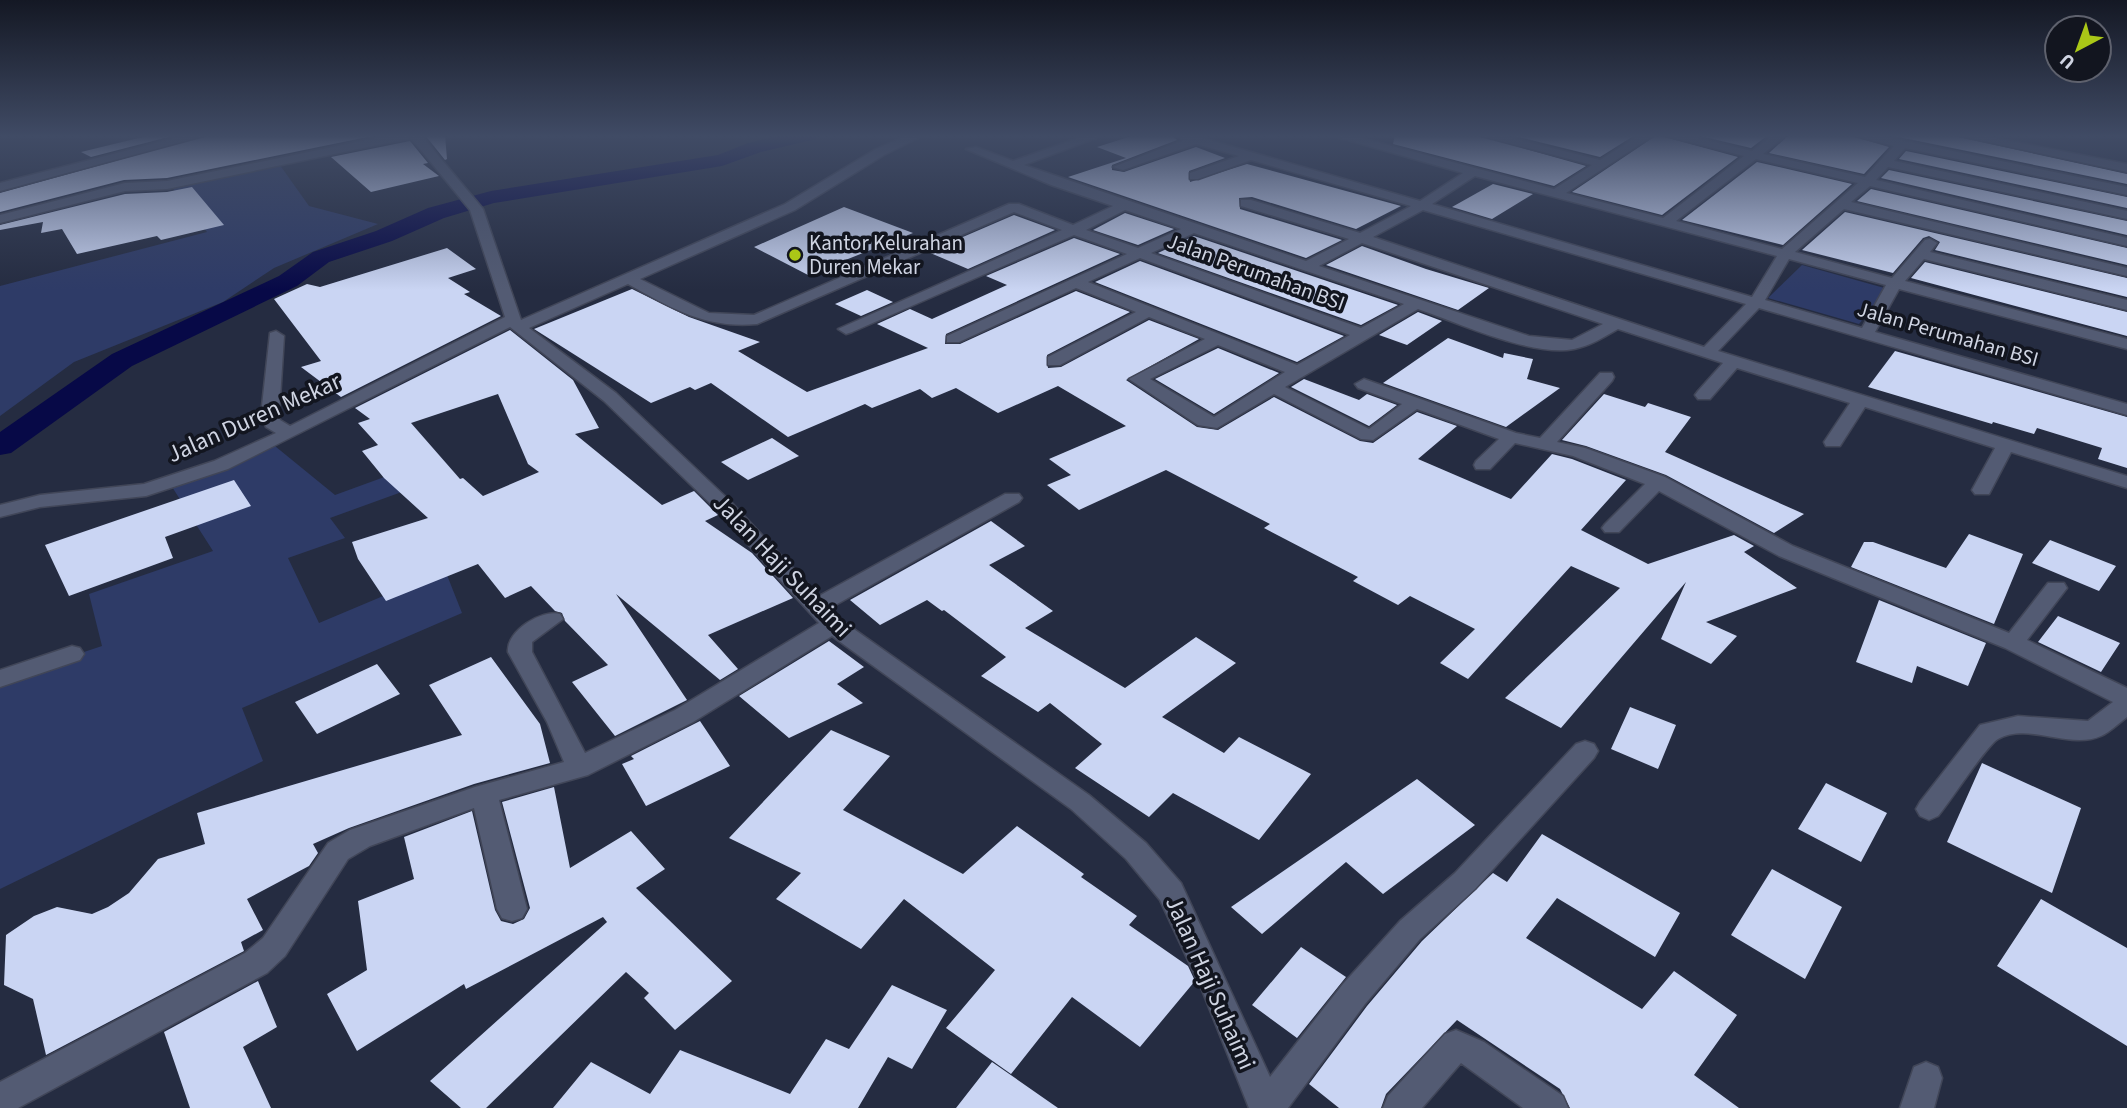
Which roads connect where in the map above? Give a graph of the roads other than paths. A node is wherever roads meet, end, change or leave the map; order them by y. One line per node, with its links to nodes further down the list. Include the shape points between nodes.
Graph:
1 (131, 187): 21 (street)
2 (458, 187): 40 (street, via 476,209)
3 (823, 187): 33 (street, Jalan Duren Mekar, via 790,207)
4 (1074, 187): 18 (street, Jalan Perumahan BSI)
5 (1349, 187): 19 (street, Jalan Perumahan BSI)
6 (1450, 187): 19 (street, Jalan Perumahan BSI)
7 (1532, 187): 15 (street, Jalan Perumahan BSI)
8 (1567, 187): 15 (street)
9 (1712, 187): 22 (street)
10 (1862, 187): 17 (street)
11 (1892, 187): 27 (street)
12 (1997, 187): 20 (street)
13 (2107, 187): 14 (street)
14 (2127, 191)
15 (1557, 193): 22 (street, Jalan Perumahan BSI)
16 (1246, 203): 26 (street)
17 (1842, 204): 23 (street); 29 (street)
18 (1124, 205): 24 (street, Jalan Perumahan BSI); 25 (street)
19 (1419, 207): 26 (street, Jalan Perumahan BSI); 36 (street, Jalan Perumahan BSI)
20 (2127, 215)
21 (0, 219)
22 (1666, 222): 29 (street, Jalan Perumahan BSI)
23 (1943, 228): 30 (street, Jalan Perumahan BSI); 32 (street)
24 (1192, 229): 28 (street, Jalan Perumahan BSI); 31 (street, Jalan Perumahan BSI)
25 (1074, 230): 28 (street, Jalan Perumahan BSI); 33 (street, Jalan Perumahan BSI, via 1014,207 757,319 732,324 712,321); 42 (street)
26 (1361, 238): 31 (street, Jalan Perumahan BSI); 41 (street)
27 (2127, 242)
28 (1138, 254): 34 (street, Jalan Perumahan BSI); 43 (street, Jalan Perumahan BSI)
29 (1786, 254): 35 (street, Jalan Perumahan BSI); 36 (street)
30 (1921, 254): 35 (street, Jalan Perumahan BSI); 38 (street)
31 (1304, 268): 37 (street, Jalan Perumahan BSI)
32 (2127, 272)
33 (628, 278): 40 (street, Jalan Duren Mekar)
34 (1077, 283): 39 (street); 46 (street, Jalan Perumahan BSI)
35 (1895, 283): 44 (street); 48 (street, Jalan Perumahan BSI)
36 (1756, 303): 44 (street, Jalan Perumahan BSI); 49 (street)
37 (1415, 304): 41 (street, Jalan Perumahan BSI, via 1564,348 1580,345); 43 (street, Jalan Perumahan BSI)
38 (2127, 305)
39 (1147, 312): 47 (street); 50 (street)
40 (515, 323): 60 (street, Jalan Duren Mekar); 73 (street, Jalan Haji Suhaimi, via 610,397 723,505)
41 (1614, 324): 49 (street)
42 (846, 329)
43 (1360, 333): 52 (street, Jalan Perumahan BSI)
44 (1866, 334): 59 (street, Jalan Perumahan BSI)
45 (276, 336): 60 (street, via 270,415 272,423)
46 (953, 339)
47 (1218, 339): 52 (street); 55 (street, Jalan Perumahan BSI, via 1138,379 1213,423)
48 (2127, 344)
49 (1707, 353): 51 (street)
50 (1054, 361)
51 (1733, 362): 56 (street); 57 (street)
52 (1298, 371): 55 (street, Jalan Perumahan BSI)
53 (1606, 377): 63 (street)
54 (1364, 384): 58 (street)
55 (1273, 387): 58 (street, via 1367,435)
56 (1704, 395)
57 (1861, 400): 62 (street); 64 (street)
58 (1414, 403): 61 (street)
59 (2127, 410)
60 (290, 433): 70 (street, Jalan Duren Mekar, via 220,465 146,490)
61 (1511, 437): 63 (street); 65 (street)
62 (1833, 442)
63 (1546, 443): 66 (street)
64 (2006, 445): 67 (street); 68 (street)
65 (1483, 465)
66 (1658, 481): 71 (street); 75 (street, via 1798,556)
67 (2127, 482)
68 (1982, 491)
69 (1012, 498): 73 (street)
70 (0, 511)
71 (1612, 528)
72 (2056, 588): 75 (street)
73 (825, 615): 81 (street, via 684,716); 86 (street, Jalan Haji Suhaimi, via 1080,802 1136,851 1171,892)
74 (552, 618): 81 (street, via 524,637 520,652)
75 (2013, 643): 78 (street)
76 (72, 654): 77 (street)
77 (0, 679)
78 (2127, 698)
79 (2127, 704): 83 (street, via 2094,729 2018,725 1989,732)
80 (1585, 751): 86 (street, via 1465,881 1410,930)
81 (579, 768): 82 (street)
82 (485, 794): 84 (street); 85 (street, via 360,838 338,851 274,947 256,963)
83 (1929, 808)
84 (512, 909)
85 (0, 1100)
86 (1266, 1108)
87 (1400, 1108): 88 (street, via 1456,1045)
88 (1551, 1108)

